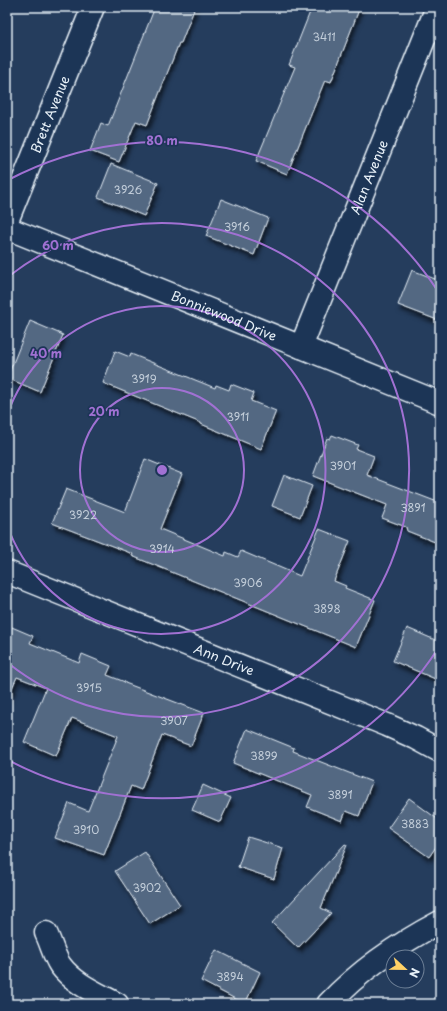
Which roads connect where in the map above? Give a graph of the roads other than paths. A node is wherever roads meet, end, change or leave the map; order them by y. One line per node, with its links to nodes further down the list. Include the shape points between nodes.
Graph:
1 (93, 7): 3 (street, Brett Avenue)
2 (437, 7): 5 (street, Alan Avenue)
3 (7, 221)
4 (7, 228): 5 (street, Bonniewood Drive)
5 (301, 347): 6 (street, Bonniewood Drive)
6 (440, 403)
7 (7, 572): 8 (street, Ann Drive, via 387,725)
8 (440, 751)
9 (440, 922): 12 (street, via 413,936 372,964 344,986)
10 (46, 933): 11 (street, via 59,964 71,978)
11 (117, 1004)
12 (328, 1004)

